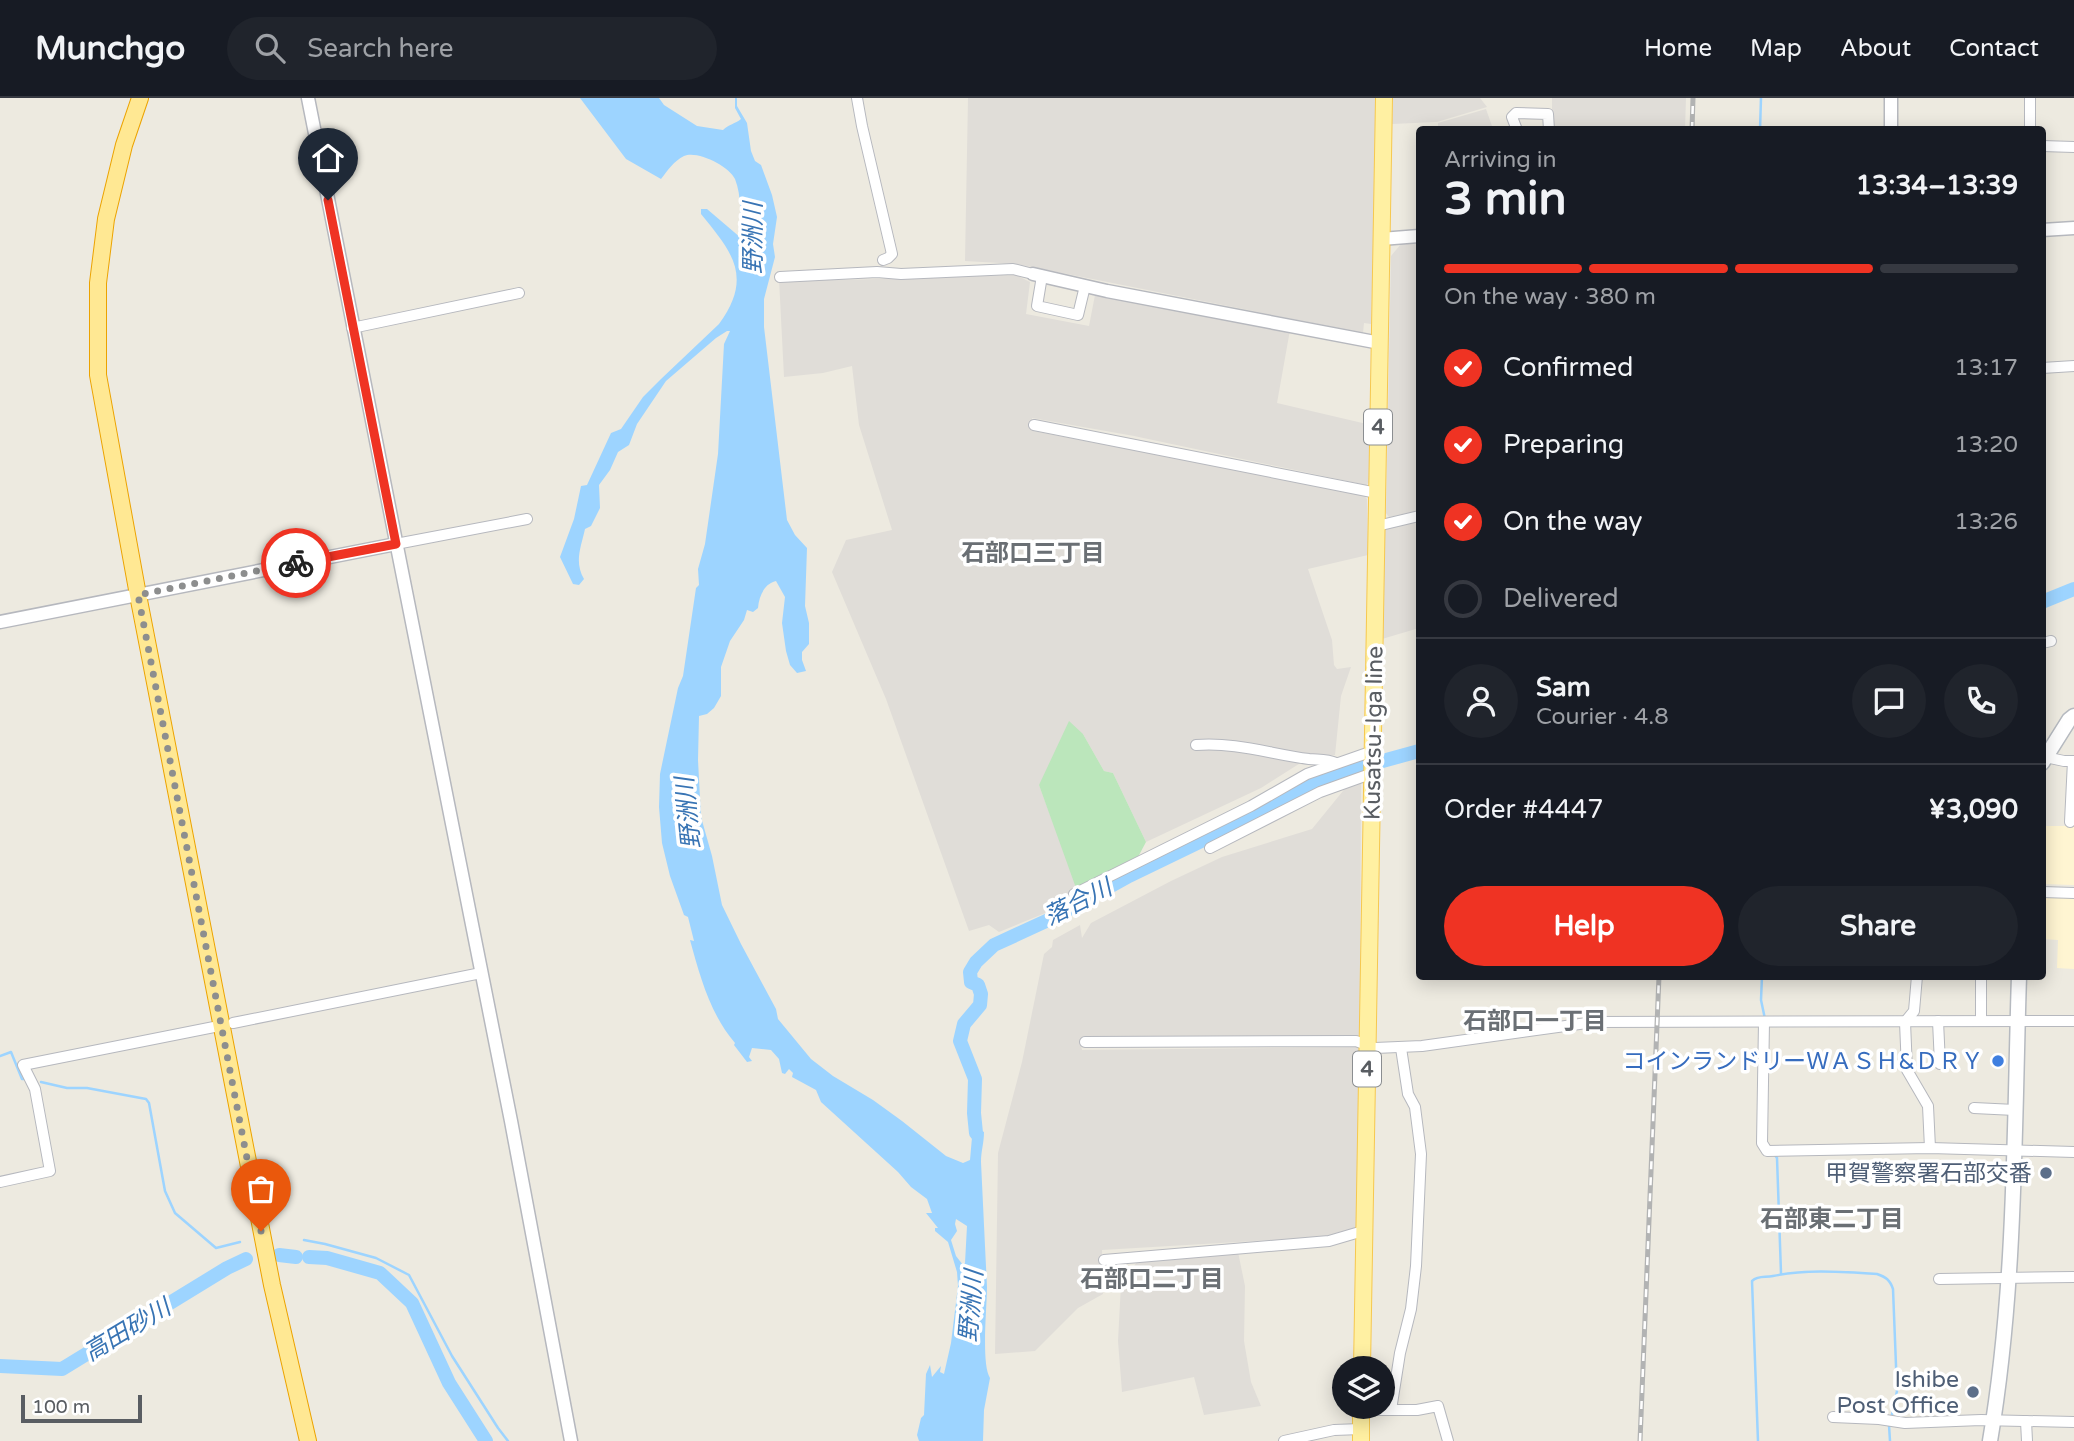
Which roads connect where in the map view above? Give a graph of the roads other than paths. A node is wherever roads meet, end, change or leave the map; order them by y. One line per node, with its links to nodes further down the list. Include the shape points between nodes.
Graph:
1 (140, 98): 32 (highway, via 106,219 97,283 99,375)
2 (309, 98): 22 (street)
3 (857, 98): 17 (street, via 892,254)
4 (1384, 98): 16 (main road, Kusatsu-Iga line / 4)
5 (1891, 98): 9 (street)
6 (2030, 98): 10 (street)
7 (1515, 126): 8 (street, via 1512,117 1516,113 1548,114)
8 (1549, 126)
9 (1891, 126)
10 (2030, 126)
11 (2046, 146): 12 (street)
12 (2074, 147)
13 (2074, 228): 14 (street)
14 (2046, 230)
15 (1416, 236): 16 (street)
16 (1381, 239): 23 (main road, Kusatsu-Iga line / 4)
17 (883, 260)
18 (1037, 275): 19 (street, via 1013,270); 20 (street); 20 (street, via 1037,306 1078,315)
19 (780, 277)
20 (1085, 286): 23 (street)
21 (519, 293): 22 (street)
22 (352, 328): 31 (street)
23 (1380, 343): 27 (main road, Kusatsu-Iga line / 4)
24 (2074, 366): 25 (street)
25 (2046, 368)
26 (1034, 425): 27 (street)
27 (1377, 493): 30 (main road, Kusatsu-Iga line / 4)
28 (1416, 517): 30 (street)
29 (527, 519): 31 (street)
30 (1377, 526): 40 (main road, Kusatsu-Iga line / 4)
31 (396, 544): 32 (street); 46 (street)
32 (138, 595): 33 (street); 81 (highway, via 272,1285)
33 (0, 622)
34 (2074, 716): 36 (main road)
35 (1196, 745): 39 (street, via 1217,743)
36 (2046, 754)
37 (2046, 759): 38 (street)
38 (2073, 761): 41 (street)
39 (1336, 762): 40 (street); 45 (street)
40 (1373, 763): 42 (street); 59 (main road, Kusatsu-Iga line / 4)
41 (2070, 822)
42 (1210, 848)
43 (2046, 892): 44 (street)
44 (2074, 893)
45 (1074, 894)
46 (481, 973): 56 (street); 82 (street)
47 (1917, 980): 55 (street, via 1914,1011)
48 (1980, 980): 53 (street)
49 (2019, 980): 50 (main road)
50 (2017, 1020): 51 (street); 53 (street); 63 (main road)
51 (2074, 1020)
52 (1938, 1021): 53 (street); 55 (street); 61 (street)
53 (1981, 1021)
54 (1764, 1022): 55 (street); 60 (street, via 1594,1022); 64 (street, via 1762,1143 1767,1151)
55 (1905, 1022): 64 (street, via 1907,1070 1928,1106)
56 (233, 1023)
57 (214, 1027): 67 (street, via 23,1065 35,1089 50,1171)
58 (1085, 1042): 59 (street, via 1356,1041)
59 (1368, 1045): 60 (street); 68 (main road, Kusatsu-Iga line / 4)
60 (1401, 1048): 74 (street, via 1421,1154 1416,1266)
61 (1940, 1064)
62 (1974, 1108): 63 (street)
63 (2015, 1110): 65 (main road)
64 (1930, 1147): 65 (street)
65 (2015, 1150): 66 (street); 70 (main road)
66 (2074, 1152)
67 (0, 1182)
68 (1363, 1231): 69 (street, via 1329,1241); 73 (main road, Kusatsu-Iga line / 4)
69 (1104, 1260)
70 (2010, 1278): 71 (street); 72 (street); 77 (main road)
71 (2074, 1278)
72 (1939, 1279)
73 (1362, 1356)
74 (1395, 1387)
75 (1395, 1410): 84 (street, via 1438,1406)
76 (1833, 1417): 77 (street, via 1905,1423)
77 (1994, 1420): 78 (street); 85 (main road)
78 (2026, 1421): 79 (street); 86 (street)
79 (2074, 1422)
80 (1361, 1435): 83 (street, via 1334,1430)
81 (308, 1441)
82 (571, 1441)
83 (1284, 1441)
84 (1448, 1441)
85 (1990, 1441)
86 (2027, 1441)

